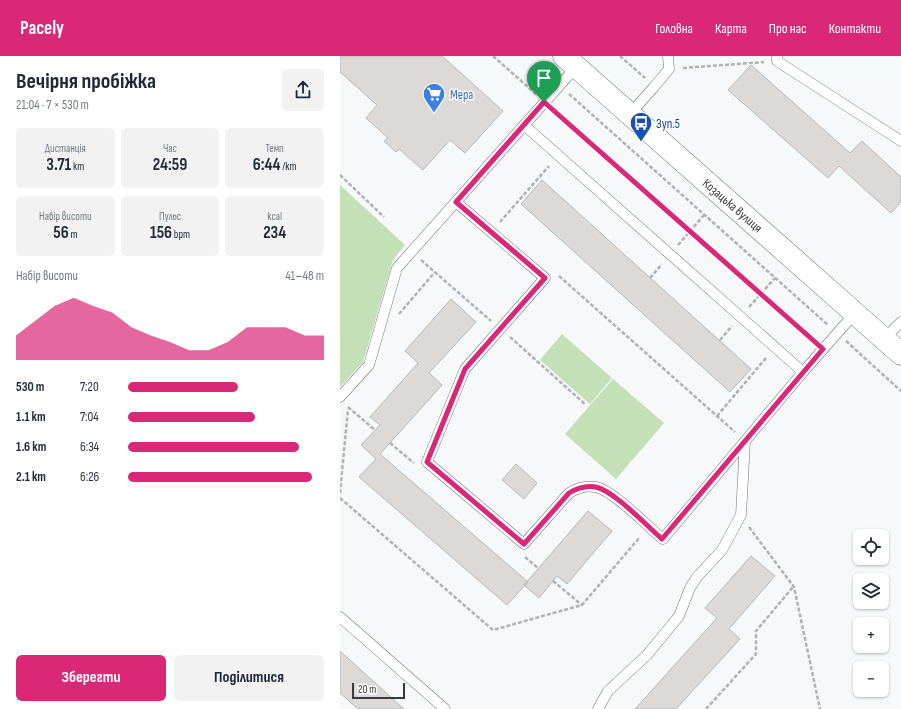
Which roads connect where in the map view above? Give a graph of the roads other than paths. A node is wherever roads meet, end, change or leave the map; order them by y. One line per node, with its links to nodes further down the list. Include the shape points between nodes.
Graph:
1 (668, 56): 4 (lane, via 668,69)
2 (777, 59): 6 (lane)
3 (570, 61): 4 (street, Козацька вулиця); 5 (lane, via 560,85)
4 (630, 114): 8 (street, Козацька вулиця)
5 (524, 125): 7 (lane); 12 (lane)
6 (901, 141)
7 (456, 202): 13 (lane, via 397,268 369,365); 14 (lane, via 545,278 465,369 427,462 524,544 569,493 577,488 587,487 596,487 613,495 662,539)
8 (855, 313): 10 (street, Козацька вулиця); 12 (lane)
9 (901, 322): 10 (lane)
10 (884, 339): 11 (street, Козацька вулиця)
11 (901, 354)
12 (803, 372): 14 (lane)
13 (340, 397)
14 (745, 441): 17 (lane, via 741,516 722,550 690,588 679,616 647,656 608,691)
15 (340, 617): 16 (lane)
16 (445, 709)
17 (598, 709)

